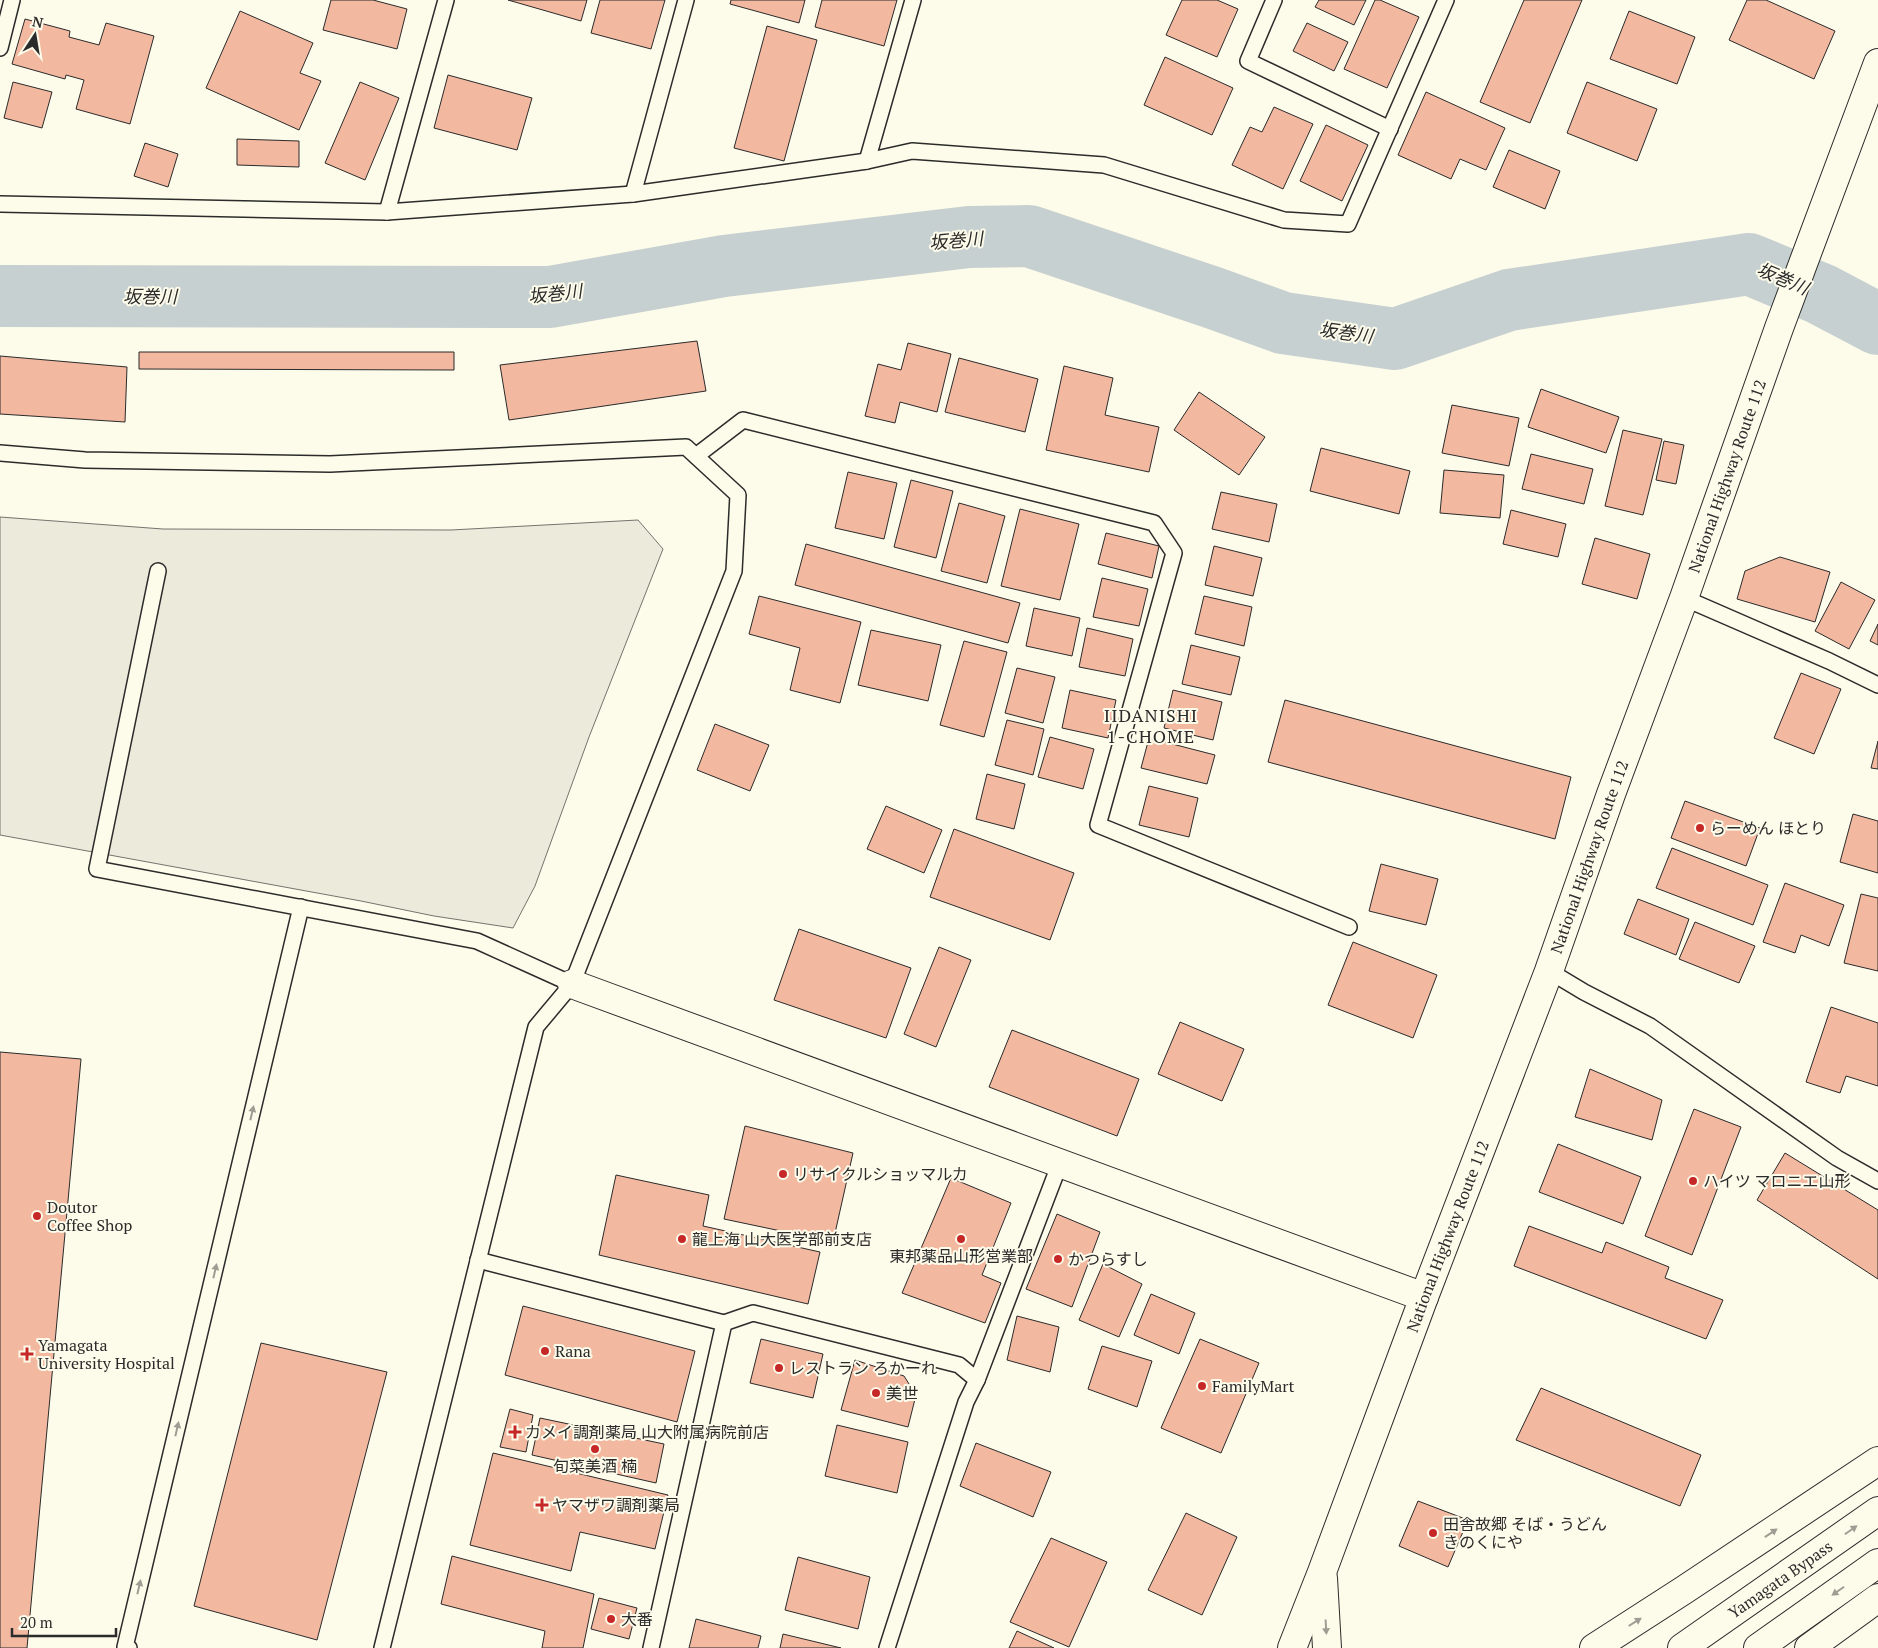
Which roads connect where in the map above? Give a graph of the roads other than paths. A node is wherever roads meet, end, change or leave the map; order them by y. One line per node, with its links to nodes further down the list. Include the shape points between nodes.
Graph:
1 (12, 0): 7 (lane)
2 (686, 0): 11 (lane)
3 (912, 0): 10 (lane)
4 (1274, 0): 9 (lane, via 1248,61)
5 (1446, 0): 9 (lane)
6 (442, 1): 13 (lane)
7 (0, 48)
8 (1878, 63): 17 (main road, National Highway Route 112, via 1779,328)
9 (1390, 129): 10 (lane, via 1348,224 1284,220 1104,165 912,151)
10 (867, 161): 11 (lane)
11 (633, 194): 13 (lane)
12 (0, 204): 13 (lane)
13 (387, 212)
14 (0, 453): 15 (lane, via 85,460 330,464 686,447)
15 (696, 456): 20 (lane, via 742,420 1154,523 1174,553 1098,825); 22 (lane, via 738,495 734,571)
16 (158, 571): 19 (lane, via 97,869)
17 (1684, 598): 18 (lane); 21 (main road, National Highway Route 112)
18 (1878, 685)
19 (301, 907): 22 (lane, via 477,941); 34 (lane, one-way to 19, via 125,1647 127,1637)
20 (1349, 927)
21 (1549, 971): 24 (lane, via 1650,1026 1837,1158); 26 (main road, National Highway Route 112)
22 (572, 984): 23 (main road); 25 (lane, via 536,1027)
23 (1060, 1162): 26 (main road); 28 (lane)
24 (1878, 1181)
25 (478, 1260): 27 (lane); 35 (lane)
26 (1424, 1297): 32 (main road, National Highway Route 112)
27 (724, 1323): 28 (lane, via 753,1313 959,1365); 36 (lane)
28 (977, 1380): 37 (lane, via 966,1402)
29 (1878, 1461): 40 (main road, one-way to 29)
30 (1878, 1511): 41 (main road, Yamagata Bypass, one-way to 30)
31 (1878, 1563): 42 (main road, one-way to 42)
32 (1322, 1572): 38 (main road, National Highway Route 112); 39 (main road, one-way to 39)
33 (1878, 1598): 43 (main road)
34 (129, 1648)
35 (382, 1648)
36 (651, 1648)
37 (887, 1648)
38 (1292, 1648)
39 (1327, 1648)
40 (1594, 1648)
41 (1682, 1648)
42 (1758, 1648)
43 (1809, 1648)

